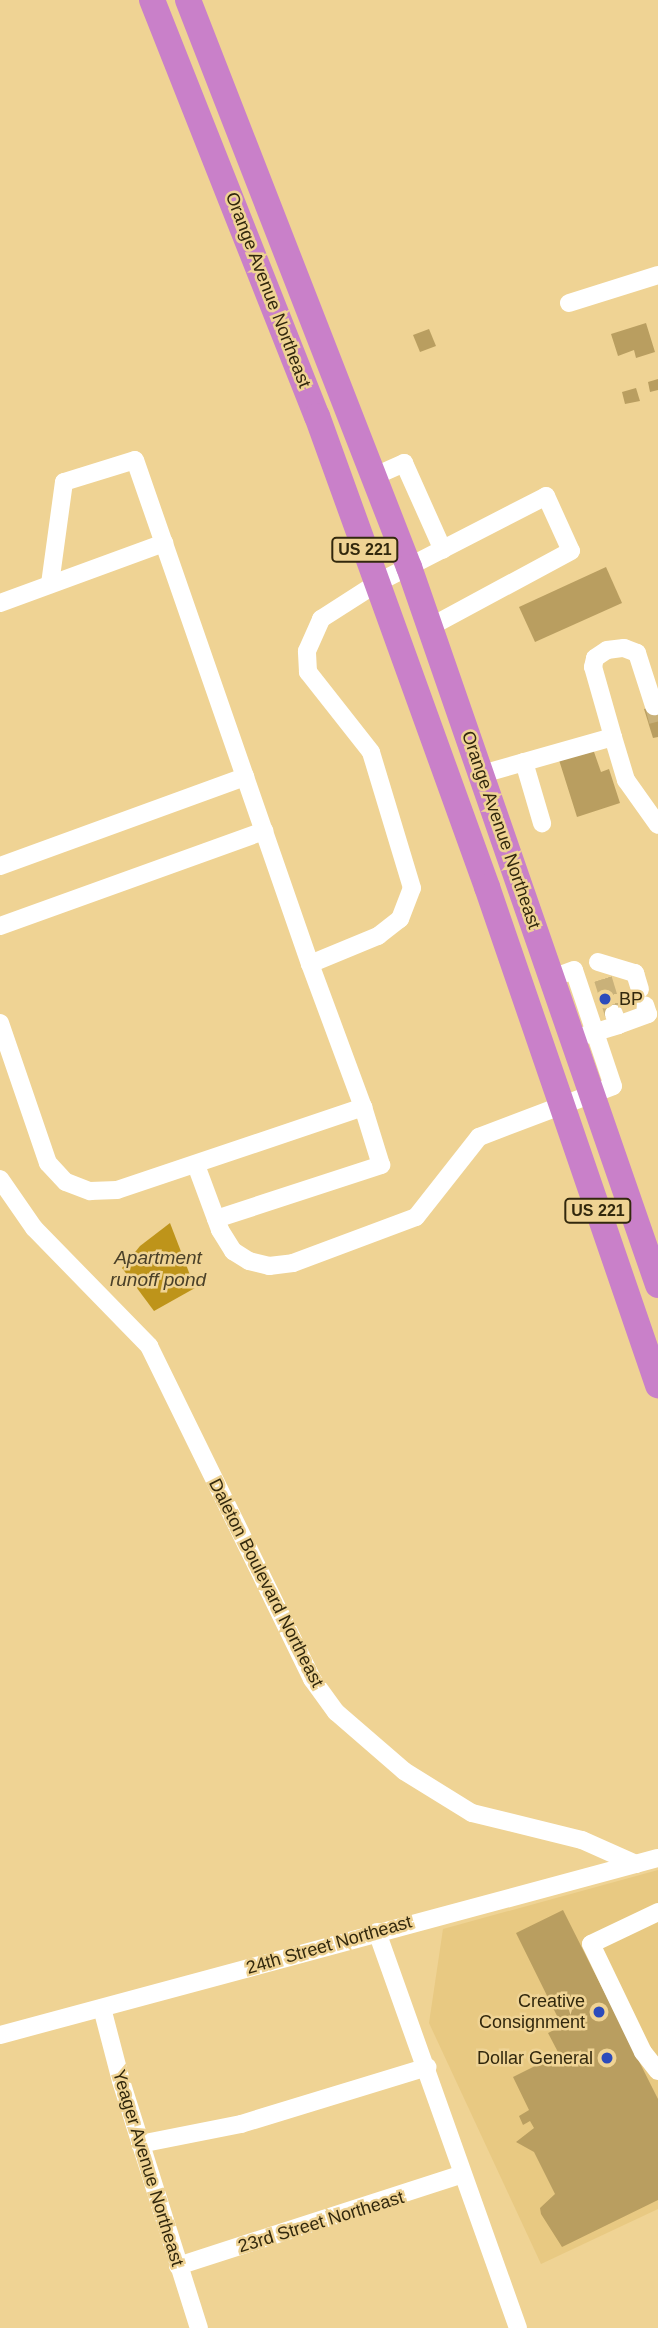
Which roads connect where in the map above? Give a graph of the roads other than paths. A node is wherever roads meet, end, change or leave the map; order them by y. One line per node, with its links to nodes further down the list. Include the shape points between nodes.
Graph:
1 (152, 0): 9 (highway, Orange Avenue Northeast / US 221, via 317,416)
2 (188, 0): 5 (highway, Orange Avenue Northeast / US 221)
3 (658, 275): 4 (street)
4 (569, 303)
5 (375, 476): 7 (street, via 404,463); 8 (highway, Orange Avenue Northeast / US 221)
6 (164, 543): 10 (street); 10 (street, via 135,460 64,482); 17 (street)
7 (443, 550): 8 (street); 12 (street, via 546,496 571,551)
8 (409, 567): 9 (street); 12 (highway, Orange Avenue Northeast / US 221)
9 (377, 583): 23 (street, via 321,619 307,651 308,672 371,752 412,888 400,919 378,936); 28 (highway, Orange Avenue Northeast / US 221)
10 (50, 584): 11 (street)
11 (0, 603)
12 (430, 626): 16 (highway, Orange Avenue Northeast / US 221)
13 (654, 706): 14 (street, via 637,653 624,648 607,650 596,658 593,667)
14 (613, 737): 15 (street); 19 (street, via 626,780)
15 (524, 762): 16 (street); 18 (street)
16 (482, 774): 24 (highway, Orange Avenue Northeast / US 221)
17 (245, 777): 20 (street); 21 (street)
18 (542, 823)
19 (658, 825)
20 (264, 831): 22 (street); 23 (street)
21 (0, 866)
22 (0, 926)
23 (310, 964): 29 (street)
24 (563, 974): 26 (highway, Orange Avenue Northeast / US 221); 26 (street, via 635,973 648,1014 616,1020)
25 (0, 1023): 30 (street, via 48,1163 66,1182 90,1191 117,1190)
26 (584, 1036): 27 (highway, Orange Avenue Northeast / US 221)
27 (592, 1094): 28 (street); 33 (highway, Orange Avenue Northeast / US 221)
28 (561, 1106): 32 (street, via 479,1138 416,1217 293,1263 269,1266 249,1261 233,1251); 34 (highway, Orange Avenue Northeast / US 221)
29 (363, 1107): 30 (street); 32 (street, via 381,1165)
30 (196, 1164): 32 (street)
31 (0, 1179): 36 (street, Daleton Boulevard Northeast, via 34,1228 149,1346 302,1660 336,1712 404,1771 472,1813 582,1840)
32 (216, 1219)
33 (658, 1285)
34 (658, 1384)
35 (658, 1858): 36 (street, 24th Street Northeast)
36 (636, 1864): 38 (street, 24th Street Northeast)
37 (658, 1912): 42 (street, via 592,1944 643,2052)
38 (377, 1931): 39 (street, 24th Street Northeast); 41 (street)
39 (102, 2008): 40 (street, 24th Street Northeast); 43 (street, Yeager Avenue Northeast)
40 (0, 2035)
41 (427, 2067): 43 (street, via 241,2124); 44 (street)
42 (658, 2071)
43 (140, 2144): 45 (street, Yeager Avenue Northeast)
44 (463, 2174): 45 (street, 23rd Street Northeast); 47 (street)
45 (178, 2266): 46 (street, Yeager Avenue Northeast)
46 (199, 2328)
47 (518, 2328)

